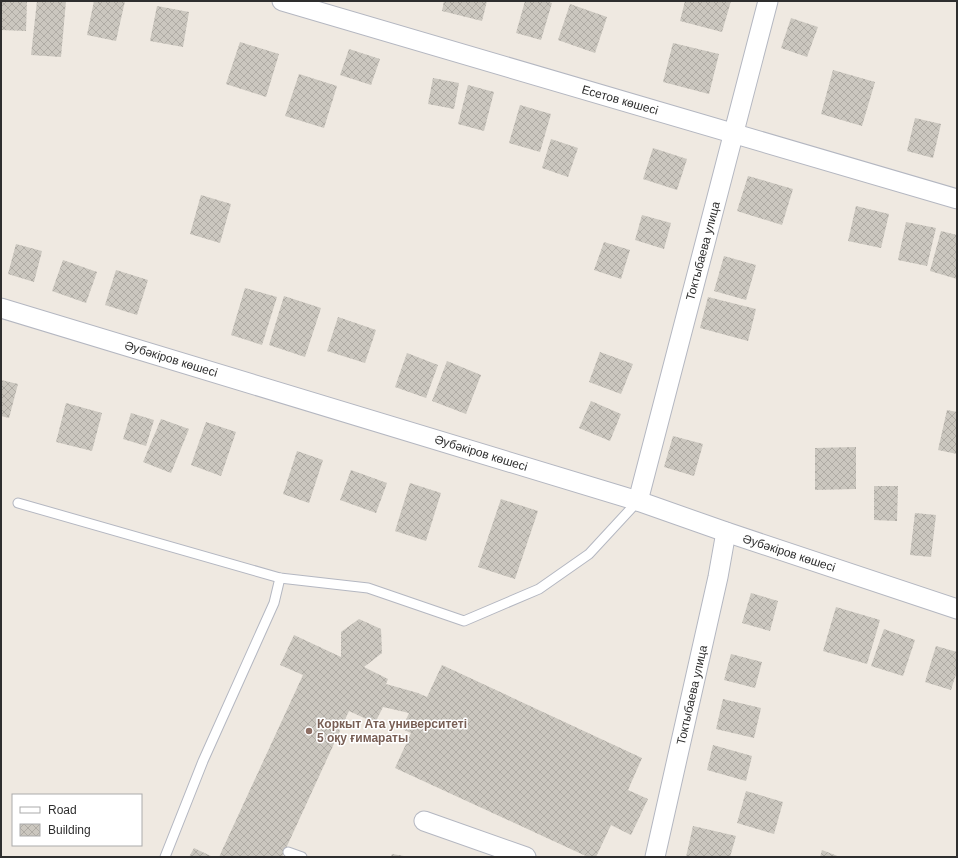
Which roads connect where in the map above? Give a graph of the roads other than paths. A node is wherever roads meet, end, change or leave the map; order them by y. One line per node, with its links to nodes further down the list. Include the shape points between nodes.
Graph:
1 (282, 1): 3 (street, Есетов көшесі)
2 (768, 1): 3 (street, Токтыбаева улица)
3 (734, 133): 4 (street, Есетов көшесі); 6 (street, Токтыбаева улица)
4 (957, 199)
5 (1, 308): 6 (street, Әубәкіров көшесі)
6 (638, 501): 8 (street, Әубәкіров көшесі); 9 (lane, via 589,554 539,589 464,621 368,588)
7 (18, 503): 9 (lane)
8 (726, 532): 10 (street, Әубәкіров көшесі); 16 (street, Токтыбаева улица)
9 (280, 578): 13 (lane, via 274,603 203,761)
10 (957, 609)
11 (424, 822): 15 (street)
12 (288, 852): 14 (lane)
13 (165, 857)
14 (302, 857)
15 (526, 857)
16 (655, 857)

